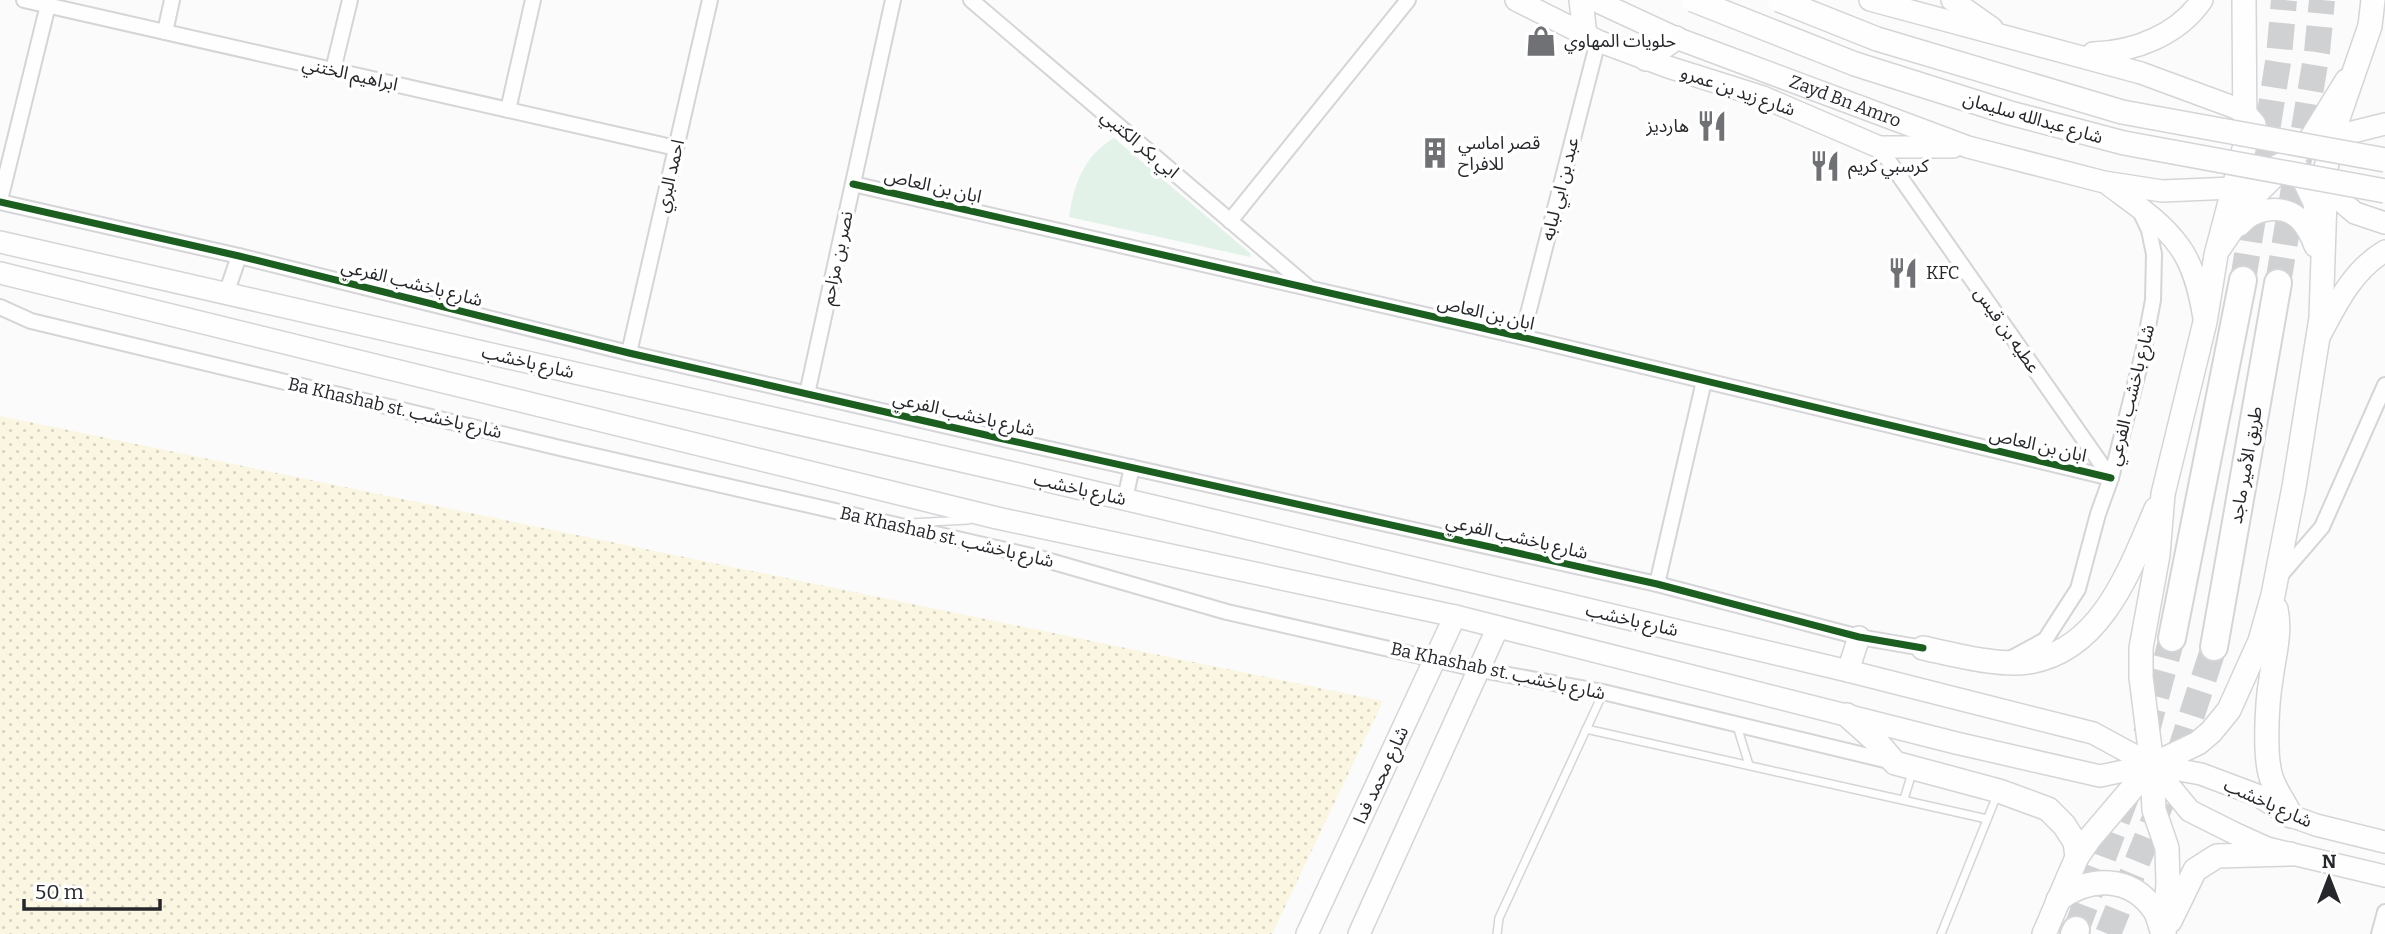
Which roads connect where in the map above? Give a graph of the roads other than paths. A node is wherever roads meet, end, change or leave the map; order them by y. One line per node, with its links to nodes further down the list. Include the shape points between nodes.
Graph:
1 (24, 0): 19 (street, ابراهيم الختني)
2 (172, 0): 20 (street)
3 (349, 0): 28 (street)
4 (533, 0): 29 (street)
5 (710, 0): 35 (street, احمد البري)
6 (893, 0): 39 (street, نصر بن مزاحم)
7 (971, 0): 45 (street, ابي بكر الكتبي)
8 (1408, 0): 45 (street)
9 (1516, 0): 22 (main road, شارع زيد بن عمرو)
10 (1581, 0): 22 (main road)
11 (1594, 0): 23 (main road, Zayd Bn Amro)
12 (1693, 0): 42 (main road, شارع عبدالله سليمان, bridge, via 1855,64 2010,113 2124,143)
13 (1780, 0): 37 (main road, شارع عبدالله سليمان, bridge, via 1877,39 2122,112)
14 (1870, 0): 21 (main road)
15 (1952, 0): 21 (main road)
16 (2202, 0): 25 (main road, via 2157,39 2115,53)
17 (2244, 0): 24 (main road)
18 (2373, 0): 27 (main road, via 2370,26)
19 (48, 5): 20 (street, ابراهيم الختني); 43 (street)
20 (165, 32): 28 (street, ابراهيم الختني)
21 (2002, 36): 25 (main road)
22 (1592, 38): 26 (main road, شارع زيد بن عمرو); 59 (street, عبد بن ابي لبابه)
23 (1676, 38): 26 (main road); 34 (main road, Zayd Bn Amro)
24 (2243, 42): 30 (main road); 36 (main road, via 2259,116)
25 (2073, 54): 30 (main road, via 2152,76)
26 (1646, 59): 33 (main road, شارع زيد بن عمرو, via 1763,97)
27 (2356, 64): 32 (main road); 36 (main road, via 2304,148)
28 (333, 70): 29 (street, ابراهيم الختني)
29 (508, 110): 35 (street, ابراهيم الختني)
30 (2244, 111): 36 (main road, via 2277,149); 40 (main road, via 2245,145)
31 (2385, 124): 32 (main road)
32 (2333, 138): 36 (main road); 41 (main road)
33 (1879, 147): 34 (main road, شارع زيد بن عمرو); 66 (street, عطيه بن قيس)
34 (1968, 147): 38 (main road, Zayd Bn Amro)
35 (676, 148): 61 (street, احمد البري)
36 (2292, 158): 40 (main road); 41 (main road); 49 (main road, via 2257,194); 51 (main road, via 2314,203)
37 (2385, 160)
38 (2104, 182): 40 (main road, Zayd Bn Amro, via 2162,191); 44 (main road)
39 (853, 184): 55 (street, ابان بن العاص); 64 (street, نصر بن مزاحم)
40 (2233, 188): 49 (main road)
41 (2325, 190): 46 (main road, via 2355,213); 51 (main road)
42 (2385, 191)
43 (0, 201): 50 (street, شارع باخشب الفرعي)
44 (2138, 207): 58 (main road, via 2179,246 2199,293); 66 (street, شارع باخشب الفرعي, via 2154,254 2153,300)
45 (1230, 221): 55 (street, ابي بكر الكتبي)
46 (2385, 223)
47 (0, 242): 56 (main road, شارع باخشب)
48 (2385, 251): 60 (main road, via 2347,285)
49 (2216, 255): 51 (main road, via 2245,219 2259,211 2282,210 2297,217 2312,237); 58 (main road)
50 (239, 256): 56 (street); 61 (street, شارع باخشب الفرعي)
51 (2322, 271): 60 (main road)
52 (0, 273): 69 (main road, شارع باخشب)
53 (2243, 280): 76 (highway)
54 (2278, 283): 77 (highway, طريق الأمير ماجد)
55 (1310, 288): 59 (street, ابان بن العاص)
56 (226, 294): 68 (main road, شارع باخشب)
57 (0, 307): 70 (street, Ba Khashab st. شارع باخشب, via 31,321)
58 (2205, 323): 67 (main road)
59 (1522, 337): 62 (street, ابان بن العاص)
60 (2319, 337): 72 (main road)
61 (629, 353): 64 (street, شارع باخشب الفرعي)
62 (1704, 381): 66 (street, ابان بن العاص); 71 (street)
63 (2385, 385): 72 (street, via 2322,527)
64 (807, 394): 65 (street, شارع باخشب الفرعي)
65 (1132, 467): 68 (street); 71 (street, شارع باخشب الفرعي)
66 (2111, 478): 80 (street, شارع باخشب الفرعي, via 2078,589 2045,640 2010,659)
67 (2163, 494): 80 (main road, via 2123,585 2094,625 2065,651 2046,658 2026,663); 89 (main road, via 2158,555 2141,648)
68 (1125, 499): 82 (main road, شارع باخشب)
69 (997, 518): 70 (lane); 73 (main road, شارع باخشب)
70 (895, 524): 79 (street, Ba Khashab st. شارع باخشب, via 1036,557 1227,612)
71 (1657, 584): 75 (street, شارع باخشب الفرعي)
72 (2274, 588): 89 (main road, via 2260,641 2229,710 2198,743); 92 (main road, via 2277,645 2267,738 2270,776)
73 (1455, 616): 74 (main road, شارع باخشب); 79 (main road, شارع محمد فدا)
74 (1498, 627): 81 (main road); 84 (main road, شارع باخشب)
75 (1858, 636): 78 (street, شارع باخشب الفرعي); 82 (main road)
76 (2172, 638)
77 (2214, 647)
78 (1923, 648): 80 (main road)
79 (1436, 659): 81 (street, Ba Khashab st. شارع باخشب); 100 (main road, شارع محمد فدا)
80 (1991, 661)
81 (1481, 670): 83 (street, Ba Khashab st. شارع باخشب); 101 (main road)
82 (1848, 671): 89 (main road, شارع باخشب, via 2093,733)
83 (1603, 692): 85 (street, Ba Khashab st. شارع باخشب); 86 (lane)
84 (1847, 715): 88 (main road); 89 (main road, شارع باخشب, via 2099,776)
85 (1737, 724): 87 (lane); 88 (street, Ba Khashab st. شارع باخشب)
86 (1586, 729): 87 (lane); 102 (lane, via 1499,918)
87 (1749, 765): 91 (lane)
88 (1904, 765): 90 (main road); 91 (lane)
89 (2152, 765): 92 (main road, شارع باخشب, via 2201,774 2257,795); 95 (main road, شارع باخشب, via 2190,811 2267,848); 96 (main road); 105 (main road, via 2154,810 2167,848)
90 (1999, 790): 93 (lane); 96 (main road, via 2048,810 2075,842)
91 (1904, 799): 93 (lane)
92 (2291, 816): 94 (main road, شارع باخشب)
93 (1987, 818): 103 (lane)
94 (2385, 842)
95 (2290, 854): 97 (main road, شارع باخشب); 105 (main road, via 2217,856 2195,870)
96 (2077, 857): 98 (main road)
97 (2385, 876)
98 (2058, 900): 104 (main road); 105 (main road, via 2073,888 2119,884 2132,889 2156,912)
99 (2385, 912): 106 (street)
100 (1307, 934)
101 (1359, 934)
102 (1497, 934)
103 (1941, 934)
104 (2044, 934)
105 (2164, 934)
106 (2379, 934)

